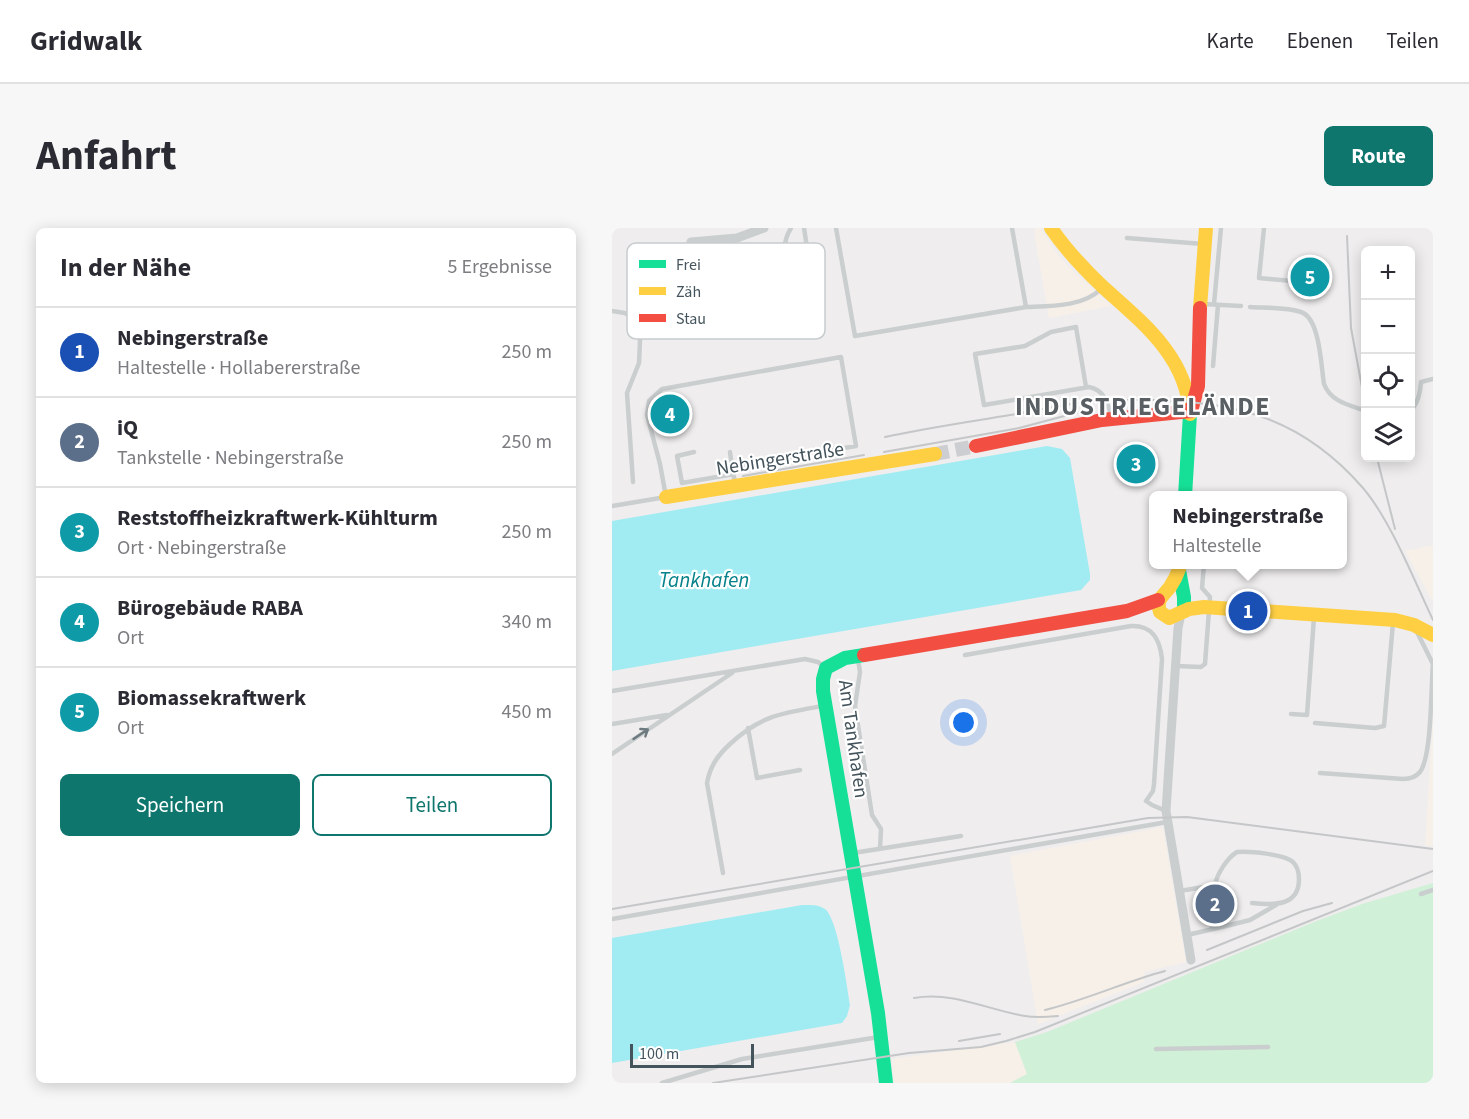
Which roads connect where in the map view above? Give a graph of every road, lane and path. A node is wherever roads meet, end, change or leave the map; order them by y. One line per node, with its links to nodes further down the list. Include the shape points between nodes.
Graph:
1 (764, 228): 11 (street, via 737,238)
2 (791, 228): 12 (lane)
3 (804, 228): 13 (lane)
4 (836, 228): 19 (lane, via 855,336)
5 (1012, 228): 19 (lane)
6 (1051, 228): 16 (street, via 1074,259)
7 (1206, 228): 14 (street)
8 (1221, 228): 17 (lane)
9 (1264, 228): 15 (lane, via 1259,278)
10 (1127, 238): 14 (lane)
11 (691, 242)
12 (785, 243)
13 (806, 243)
14 (1205, 244): 17 (street)
15 (1292, 281)
16 (1103, 287): 19 (lane, via 1080,301); 27 (street, via 1166,346 1180,369)
17 (1211, 304): 18 (lane); 24 (lane); 27 (street, via 1194,405)
18 (1241, 306)
19 (1026, 307)
20 (1250, 307): 29 (lane, via 1302,312 1310,317 1327,392 1335,400)
21 (612, 310): 22 (lane)
22 (627, 314)
23 (640, 339): 37 (lane, via 639,363 627,393)
24 (1213, 366)
25 (1433, 379): 28 (lane, via 1421,382)
26 (1086, 387): 26 (lane, via 984,405 975,354 1025,346 1051,332 1076,327); 30 (lane, via 1103,394)
27 (1190, 407): 30 (street); 38 (street)
28 (1414, 408)
29 (1361, 410)
30 (1112, 419): 31 (street)
31 (976, 446)
32 (694, 452): 36 (lane, via 677,456 682,483)
33 (730, 452): 35 (lane)
34 (935, 454): 36 (street, Nebingerstraße)
35 (732, 467): 36 (lane); 39 (lane, via 856,446 841,357 669,387 655,394 647,406 647,416)
36 (734, 479): 39 (street, Nebingerstraße)
37 (633, 482)
38 (1185, 491)
39 (666, 497): 40 (lane)
40 (612, 506)
41 (1179, 569): 44 (street)
42 (1180, 569): 47 (street)
43 (1204, 569): 45 (lane, via 1202,588 1210,597)
44 (1163, 595): 46 (street, Am Tankhafen); 47 (street, via 1158,608); 47 (street, via 1176,590)
45 (1206, 607): 47 (street); 48 (street); 55 (lane, via 1205,664)
46 (1127, 611): 47 (street, Am Tankhafen); 53 (street, Am Tankhafen)
47 (1178, 612): 55 (street)
48 (1314, 615): 49 (street); 60 (lane, via 1307,715)
49 (1393, 620): 50 (street); 62 (lane, via 1384,726)
50 (1414, 625): 51 (street); 54 (lane)
51 (1433, 635)
52 (966, 655): 68 (lane, via 1131,626 1151,631 1158,638 1162,659 1154,784 1146,801)
53 (858, 656): 56 (street, Am Tankhafen); 71 (lane, via 855,706 872,815 881,829)
54 (1433, 664): 67 (lane, via 1426,756 1418,774 1403,779)
55 (1176, 666): 68 (street)
56 (826, 668): 57 (lane, via 805,659); 59 (street, Am Tankhafen, via 822,679)
57 (735, 671): 58 (lane); 61 (lane)
58 (612, 691)
59 (826, 706): 64 (lane, via 776,715); 72 (street, Am Tankhafen)
60 (1291, 714)
61 (670, 715): 63 (lane); 65 (lane, one-way to 61)
62 (1316, 723)
63 (612, 724)
64 (748, 728): 66 (lane, via 757,778); 73 (lane, via 714,762 707,783)
65 (612, 754)
66 (800, 770)
67 (1320, 773)
68 (1166, 811): 69 (street)
69 (1167, 822): 74 (lane); 78 (street)
70 (961, 836): 71 (lane)
71 (880, 849): 72 (lane)
72 (851, 854): 74 (street, Am Tankhafen)
73 (723, 873)
74 (854, 876): 82 (lane); 87 (street, Am Tankhafen)
75 (1215, 885): 76 (lane); 81 (lane, via 1230,857 1237,852 1281,856 1297,867 1300,881 1293,898); 83 (lane)
76 (1204, 887): 78 (lane); 84 (lane)
77 (1433, 890): 79 (lane)
78 (1180, 891): 85 (street)
79 (1421, 894)
80 (1252, 903): 81 (lane)
81 (1276, 905): 83 (lane, via 1250,920)
82 (612, 920)
83 (1222, 927): 84 (lane)
84 (1212, 929): 85 (lane)
85 (1187, 935): 86 (street)
86 (1191, 960)
87 (879, 1036): 90 (lane, via 742,1059); 91 (street, Am Tankhafen)
88 (1268, 1047): 89 (lane)
89 (1156, 1049)
90 (662, 1083)
91 (886, 1083)

